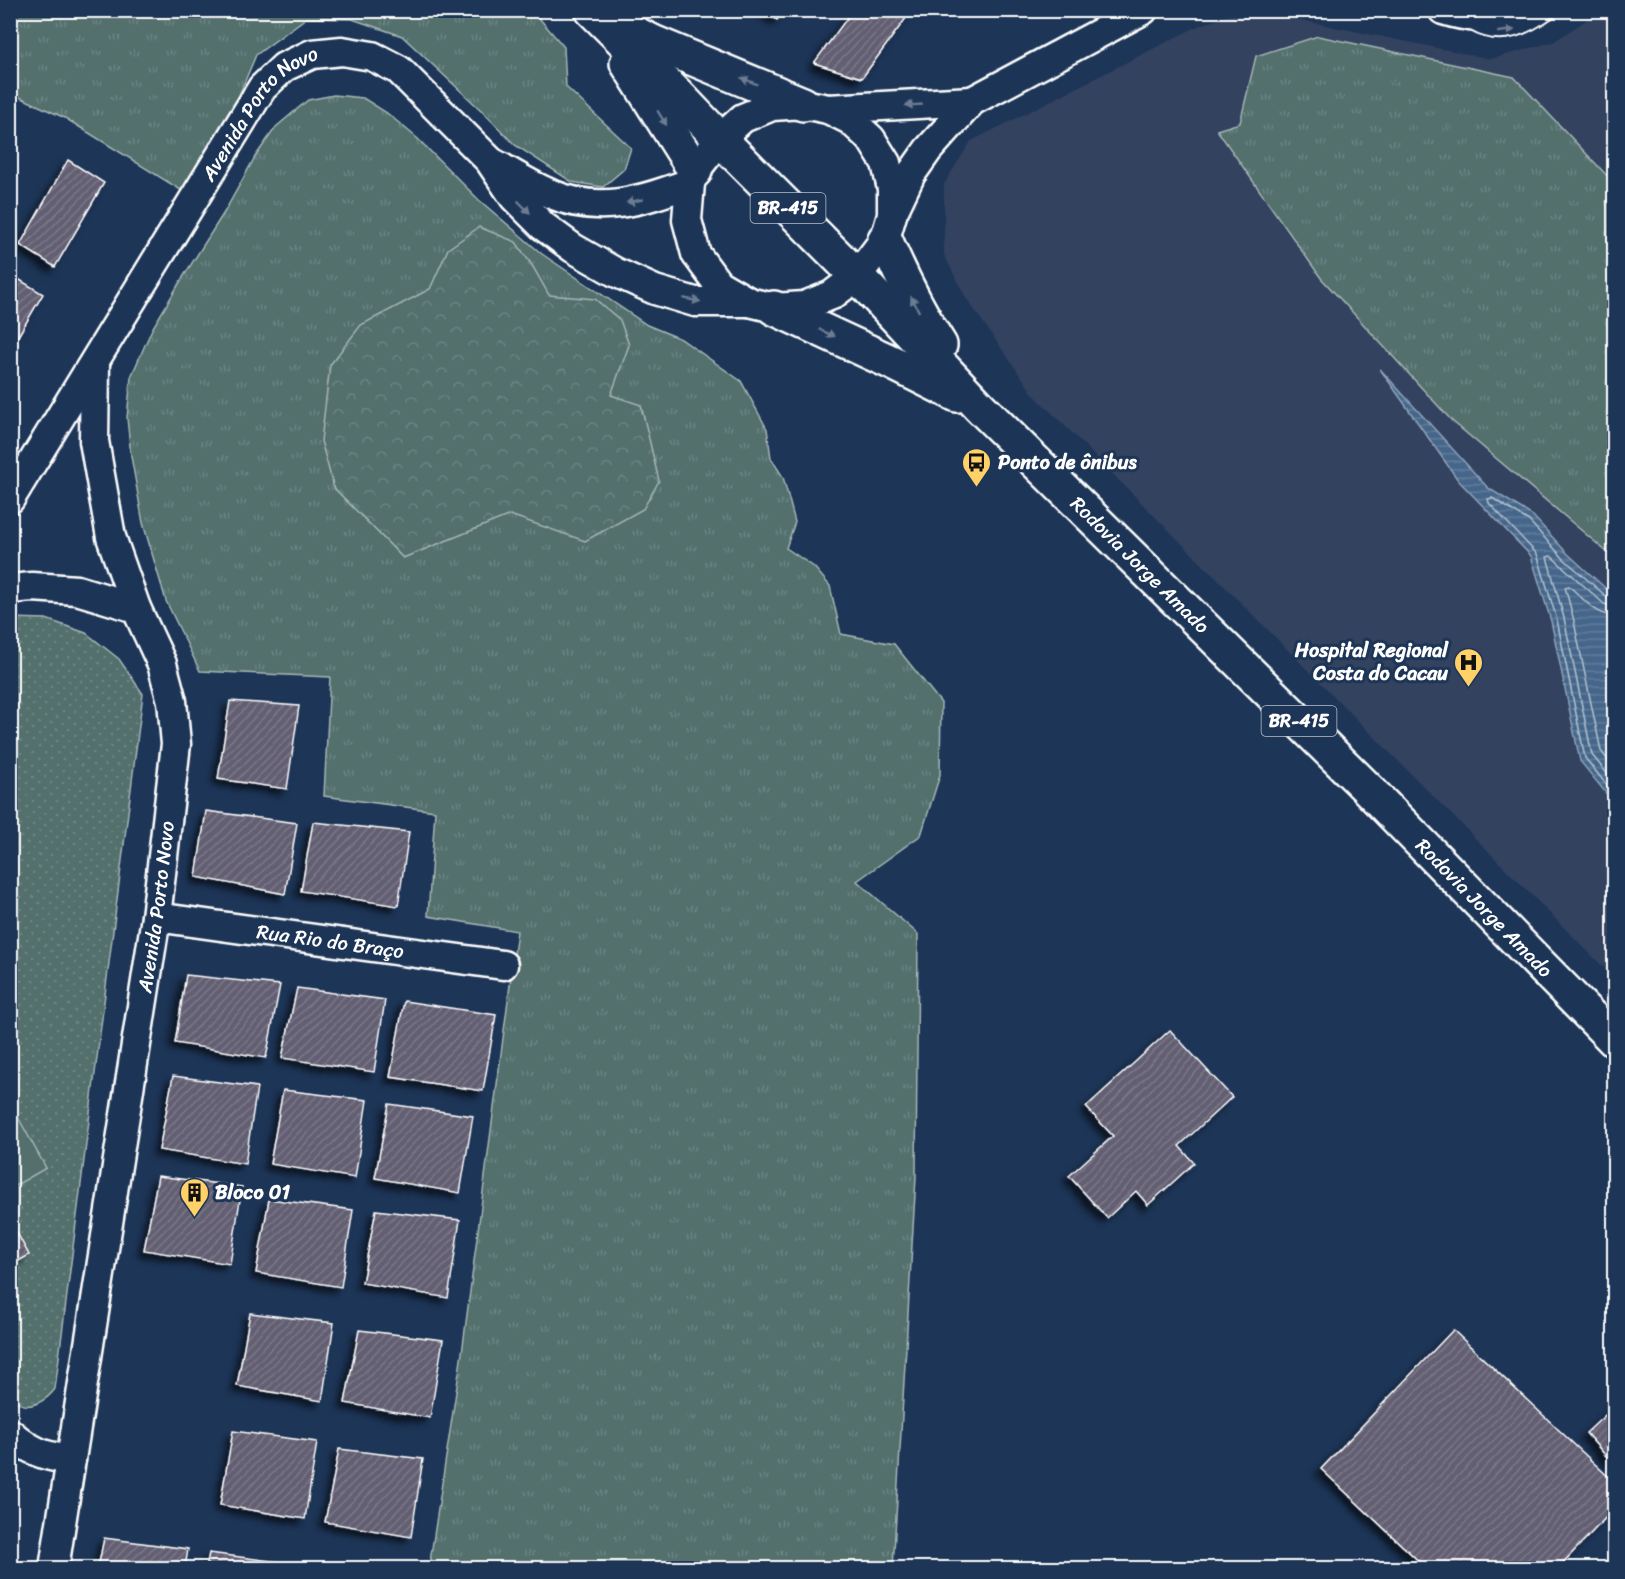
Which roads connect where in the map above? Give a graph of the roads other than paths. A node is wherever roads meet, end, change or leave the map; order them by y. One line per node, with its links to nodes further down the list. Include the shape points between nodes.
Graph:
1 (1143, 10): 6 (street)
2 (1511, 10): 5 (street, via 1484,17)
3 (1550, 10): 5 (lane, one-way to 3, via 1481,28 1504,32 1534,22)
4 (595, 13): 7 (main road, one-way to 4, via 655,43); 8 (main road, Rodovia Jorge Amado / BR-415); 10 (main road, one-way to 10)
5 (1452, 14)
6 (972, 101): 7 (street, one-way to 7); 11 (street, via 911,174)
7 (816, 106): 8 (street, via 772,106 743,118); 11 (street, via 850,120 871,139 885,163 892,189)
8 (720, 139): 10 (street); 12 (main road, Rodovia Jorge Amado / BR-415)
9 (489, 160): 10 (street, one-way to 9, via 647,198 614,205 580,204 551,194); 13 (street, one-way to 13, via 514,197 543,226 615,272 695,302); 14 (street, Avenida Porto Novo, via 399,70 372,56 342,51 312,54 285,67 262,88)
10 (693, 177): 13 (street, via 687,220 696,255 718,284)
11 (888, 227): 12 (street); 15 (main road, one-way to 11, via 926,324 904,281)
12 (857, 276): 13 (street, via 832,295 804,306); 15 (main road, Rodovia Jorge Amado / BR-415)
13 (762, 305): 15 (main road, one-way to 15, via 901,366)
14 (95, 362): 16 (street, Avenida Porto Novo); 18 (street, Avenida Porto Novo, via 94,441 100,485 111,537)
15 (980, 407): 21 (main road, Rodovia Jorge Amado / BR-415, via 1366,787)
16 (10, 499)
17 (10, 589): 18 (street, via 77,590)
18 (136, 608): 19 (street, Avenida Porto Novo, via 162,664 172,701 176,744)
19 (156, 916): 20 (street, Rua Rio do Braço); 23 (street, Avenida Porto Novo)
20 (503, 964)
21 (1614, 1040)
22 (10, 1433): 23 (street, via 46,1456)
23 (71, 1460): 24 (street, Avenida Porto Novo)
24 (54, 1569)

